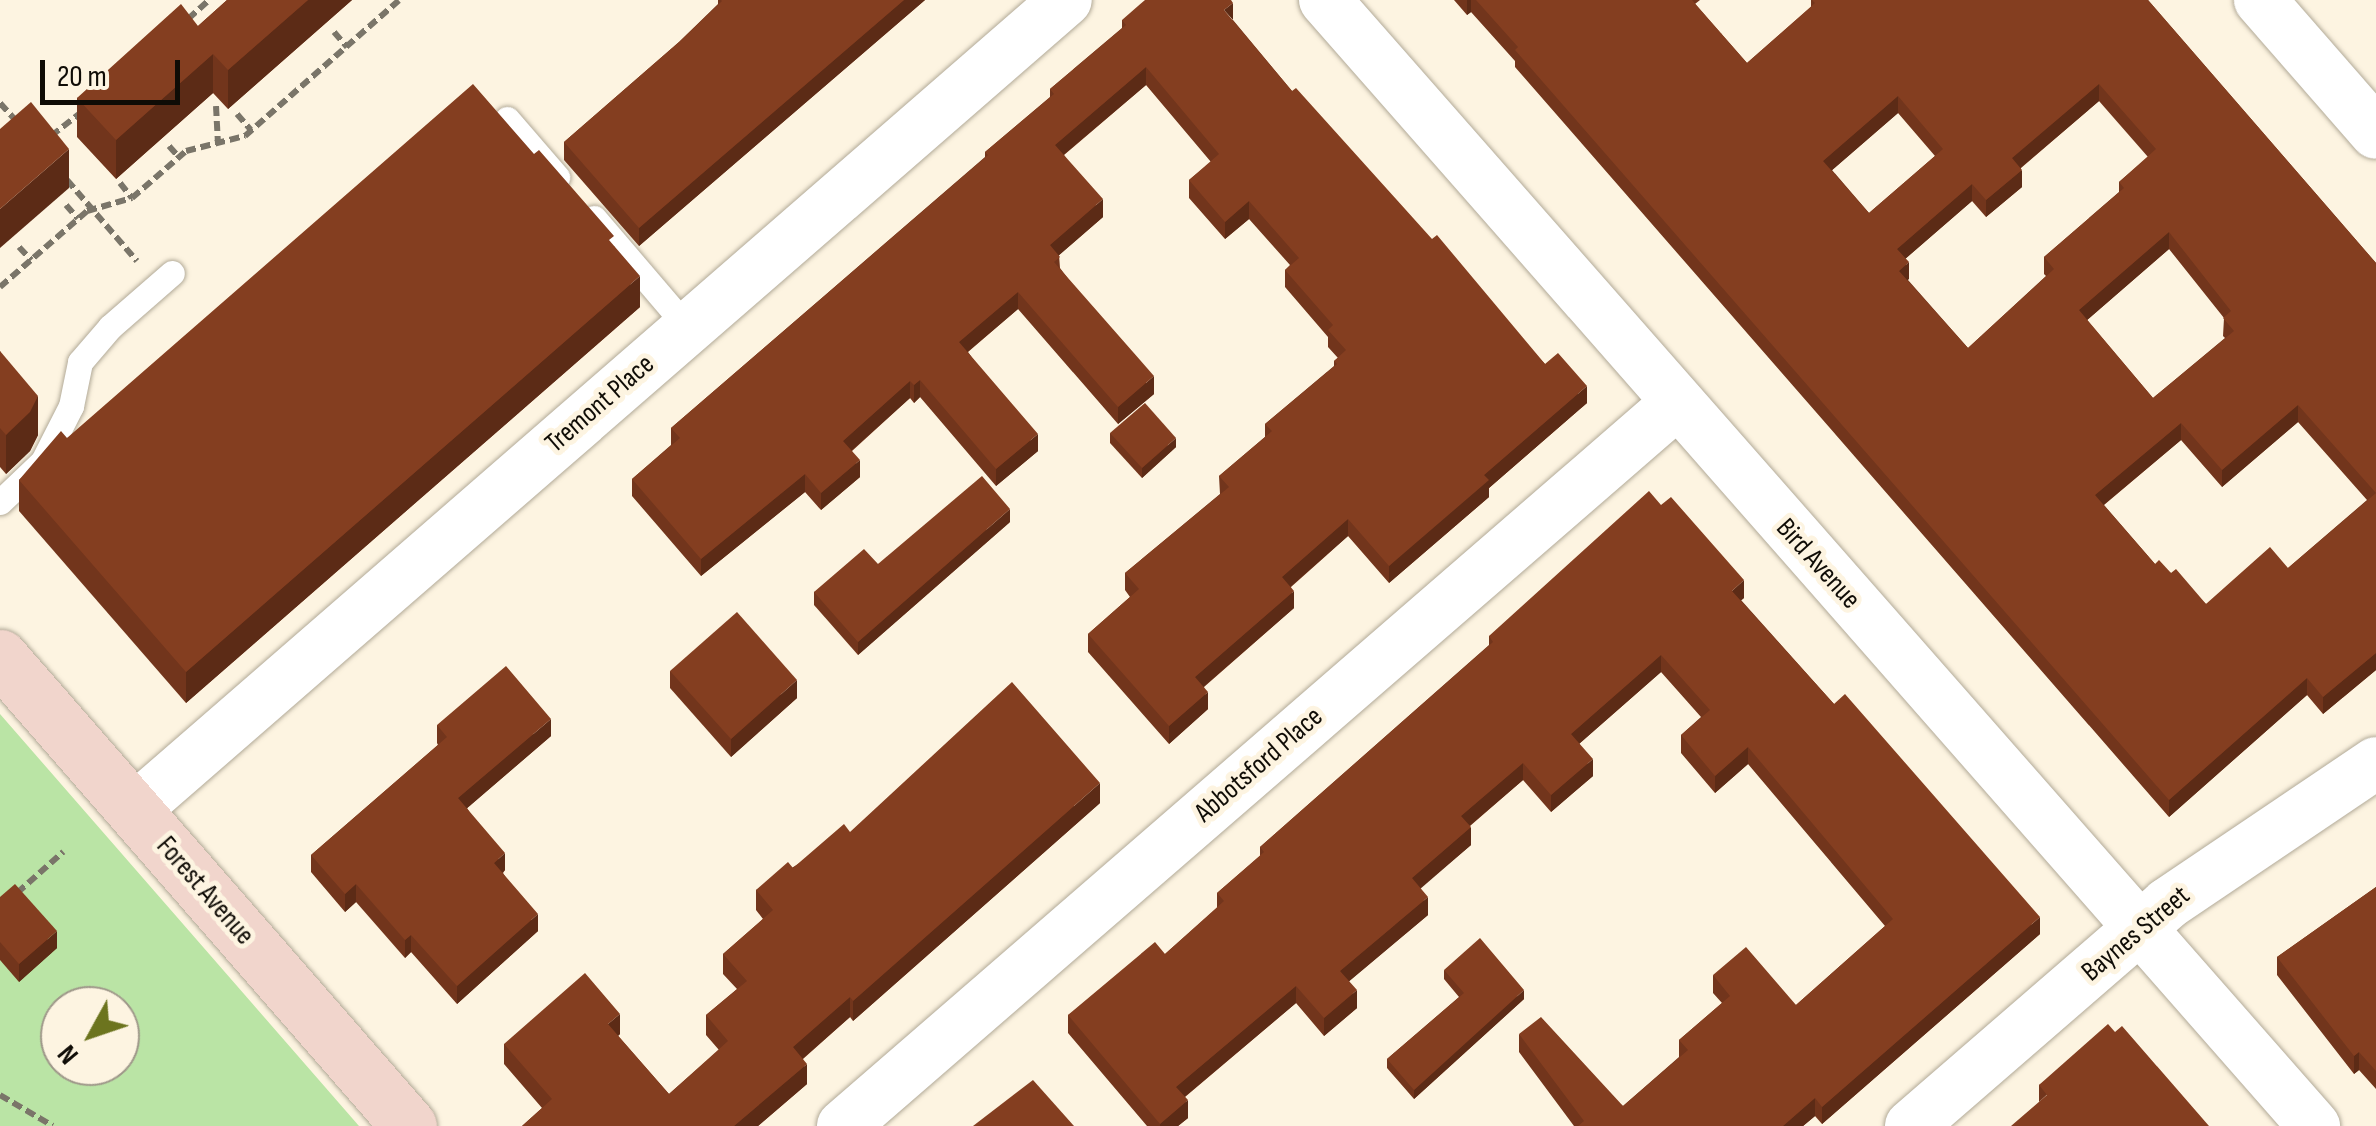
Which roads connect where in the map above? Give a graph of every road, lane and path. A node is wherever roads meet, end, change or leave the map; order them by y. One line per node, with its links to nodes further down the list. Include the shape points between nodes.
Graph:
1 (209, 0): 7 (path)
2 (399, 0): 6 (path)
3 (1066, 0): 35 (street, Tremont Place)
4 (1325, 0): 36 (street, Bird Avenue)
5 (2260, 0): 19 (street)
6 (390, 3): 11 (path)
7 (188, 18): 8 (path); 9 (path)
8 (198, 28)
9 (176, 29)
10 (334, 32): 11 (path)
11 (346, 47): 17 (path)
12 (0, 104): 18 (path)
13 (90, 104): 20 (path)
14 (216, 106): 21 (path)
15 (237, 114): 17 (path)
16 (506, 119): 35 (lane)
17 (252, 130): 21 (path)
18 (26, 132)
19 (2376, 133)
20 (44, 138)
21 (218, 143): 23 (path)
22 (169, 146): 23 (path)
23 (179, 157): 26 (path)
24 (57, 168): 28 (path)
25 (120, 184): 26 (path)
26 (132, 198): 28 (path)
27 (66, 205): 29 (path)
28 (92, 208): 29 (path); 32 (path)
29 (78, 219): 31 (path)
30 (19, 247): 31 (path)
31 (31, 260): 34 (path)
32 (142, 265)
33 (172, 272): 37 (lane, via 80,362 71,406 43,461)
34 (0, 287)
35 (688, 328): 40 (street, Tremont Place)
36 (1676, 404): 43 (street, Bird Avenue); 47 (street, Abbotsford Place)
37 (0, 502)
38 (0, 658): 40 (street, Forest Avenue)
39 (2376, 763): 43 (street, Baynes Street)
40 (135, 809): 46 (street, Forest Avenue)
41 (63, 852): 42 (path)
42 (9, 900)
43 (2141, 927): 48 (street, Baynes Street); 49 (street, Bird Avenue)
44 (0, 1095): 45 (path)
45 (53, 1126)
46 (408, 1126)
47 (843, 1126)
48 (1911, 1126)
49 (2314, 1126)

